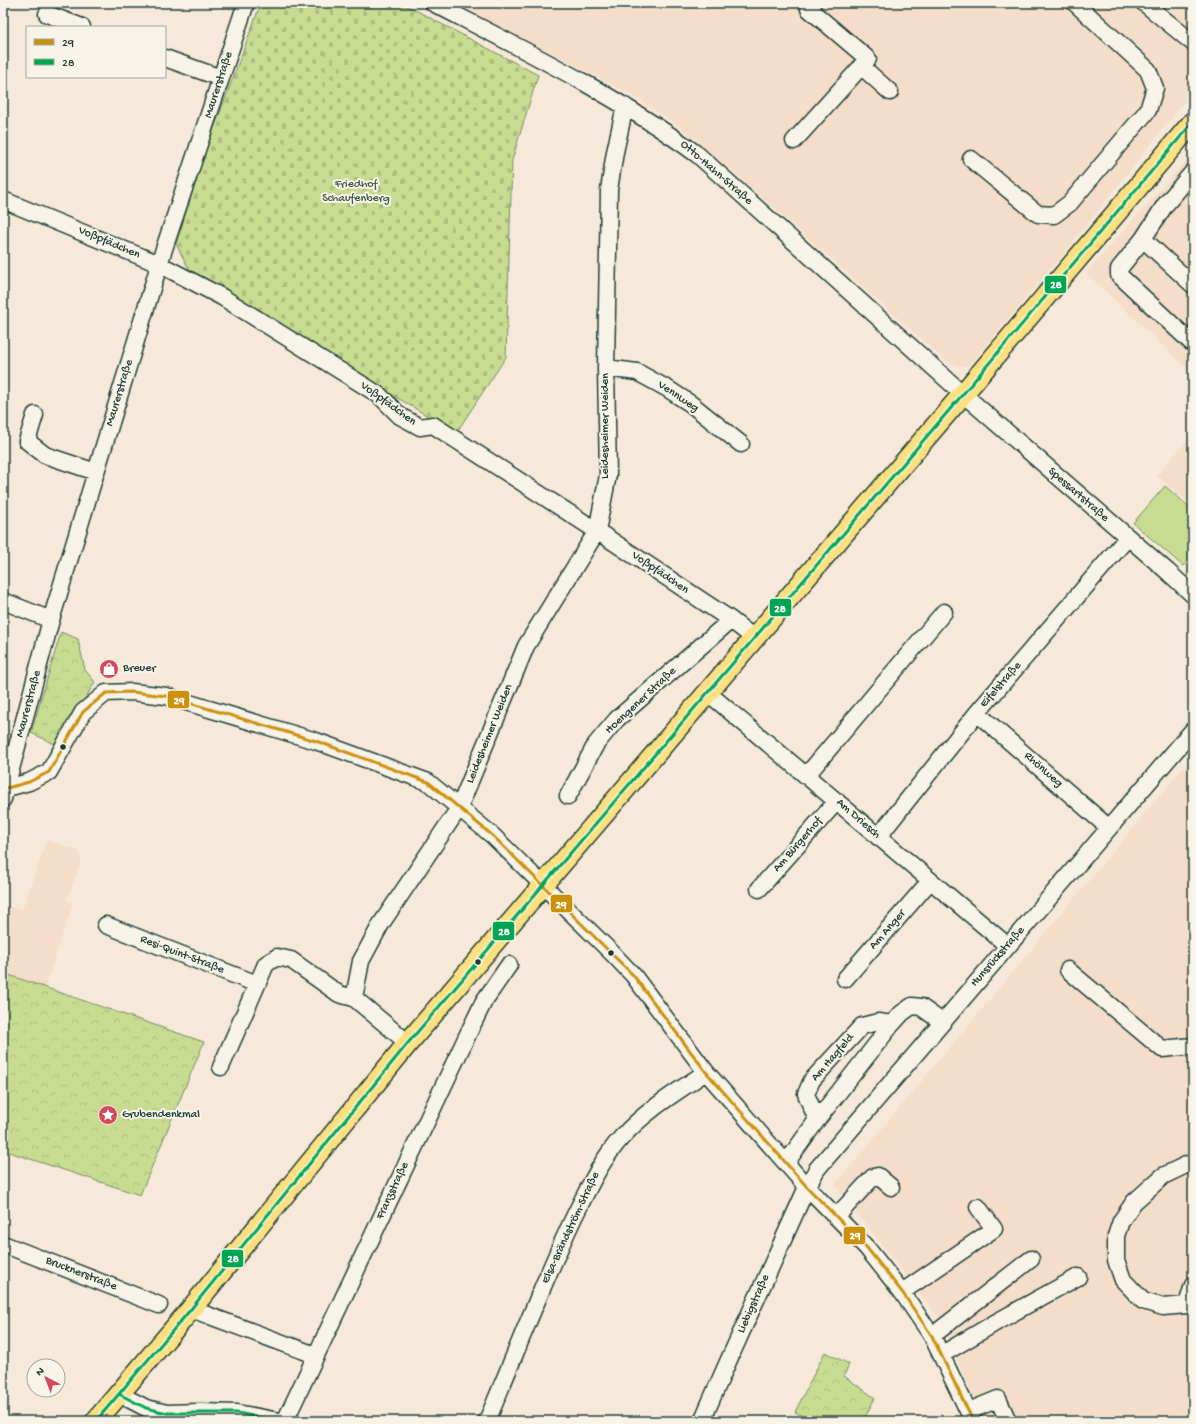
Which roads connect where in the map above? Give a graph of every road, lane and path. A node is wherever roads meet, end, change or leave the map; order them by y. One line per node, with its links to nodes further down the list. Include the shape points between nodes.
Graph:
1 (246, 3): 11 (street, Maurerstraße)
2 (434, 3): 13 (street, Otto-Hahn-Straße)
3 (813, 3): 10 (street, via 809,9 868,59)
4 (1075, 3): 16 (street, via 1148,70 1155,88 1148,110 1070,203 1054,215 1038,214)
5 (1144, 3): 8 (street)
6 (47, 14): 7 (street)
7 (79, 26)
8 (1193, 43)
9 (166, 58): 11 (street)
10 (861, 66): 12 (street); 15 (street)
11 (221, 78): 20 (street, Maurerstraße)
12 (890, 92)
13 (625, 106): 23 (street, Leidesheimer Weiden, via 609,190); 24 (street, Otto-Hahn-Straße, via 698,155)
14 (1193, 122): 24 (main road)
15 (794, 141)
16 (971, 159)
17 (1193, 172): 19 (street)
18 (4, 205): 20 (street, Voßpfädchen)
19 (1143, 239): 21 (street); 22 (street, via 1119,268 1119,275)
20 (159, 264): 27 (street, Maurerstraße); 28 (street, Voßpfädchen, via 222,297 379,395 400,416 420,427 433,425)
21 (1193, 285)
22 (1193, 344)
23 (606, 368): 26 (street, Vennweg, via 637,372 668,389); 28 (street, Leidesheimer Weiden, via 608,475)
24 (963, 394): 29 (street, Spessartstraße); 35 (main road)
25 (35, 415): 27 (street, via 27,441 45,455)
26 (741, 444)
27 (96, 472): 33 (street, Maurerstraße)
28 (597, 531): 34 (street, Voßpfädchen); 43 (street, Leidesheimer Weiden, via 526,646)
29 (1128, 537): 30 (street, Spessartstraße); 37 (street, Eifelstraße)
30 (1193, 596)
31 (3, 601): 33 (street)
32 (944, 612): 39 (street)
33 (51, 620): 40 (street, Maurerstraße)
34 (731, 620): 35 (street, Voßpfädchen); 41 (street, Hoengener Straße, via 617,719 596,744)
35 (754, 638): 36 (main road)
36 (708, 692): 39 (street, Am Driesch); 47 (main road)
37 (977, 713): 44 (street, Rhönweg); 45 (street, Eifelstraße)
38 (1193, 730): 44 (street, Hunsrückstraße)
39 (806, 776): 42 (street, Am Driesch)
40 (4, 791): 43 (street, via 49,772 83,712 106,693 132,692 166,696 316,741 428,782)
41 (568, 796)
42 (837, 801): 45 (street, Am Driesch); 48 (street, Am Bürgerhof)
43 (459, 808): 47 (street, via 493,836); 55 (street, Leidesheimer Weiden, via 381,924 361,961)
44 (1109, 828): 50 (street, Hunsrückstraße)
45 (878, 837): 46 (street, Am Driesch)
46 (930, 881): 50 (street, Am Driesch); 53 (street, Am Anger)
47 (543, 885): 58 (main road); 61 (street, via 633,975)
48 (758, 889)
49 (106, 925): 54 (street, Resi-Quint-Straße)
50 (1008, 946): 56 (street, Hunsrückstraße)
51 (509, 965): 77 (street, Franzstraße, via 484,1001)
52 (1068, 970): 59 (street, via 1162,1049)
53 (845, 979)
54 (257, 984): 55 (street, via 266,964 277,957 291,960 339,994); 60 (street)
55 (354, 998): 58 (street)
56 (942, 1022): 57 (street, Am Hagfeld, via 921,1007 912,1006); 65 (street, Hunsrückstraße, via 817,1169)
57 (892, 1024): 62 (street, Am Hagfeld); 62 (street, Am Hagfeld, via 878,1022 862,1026 812,1080 806,1094)
58 (408, 1043): 75 (main road)
59 (1193, 1046)
60 (221, 1067)
61 (706, 1072): 64 (street); 84 (street, Elsa-Brändström-Straße, via 647,1112 606,1156 558,1252)
62 (817, 1120): 64 (street, Am Hagfeld)
63 (1191, 1160): 72 (street, via 1163,1176 1134,1202 1116,1236 1116,1260 1123,1280 1143,1301 1163,1307 1187,1305)
64 (786, 1163): 65 (street)
65 (807, 1187): 68 (street); 85 (street, Liebigstraße)
66 (891, 1187): 68 (street, via 878,1176 873,1177)
67 (978, 1207): 73 (street, via 994,1229)
68 (836, 1216): 73 (street, via 867,1248)
69 (3, 1244): 74 (street, Brucknerstraße)
70 (1031, 1259): 76 (street)
71 (1078, 1277): 78 (street)
72 (1193, 1285)
73 (902, 1292): 76 (street)
74 (160, 1305)
75 (191, 1309): 77 (street); 79 (main road)
76 (932, 1336): 78 (street)
77 (315, 1355): 83 (street, Franzstraße)
78 (941, 1355): 80 (street)
79 (119, 1394): 81 (main road); 82 (street, via 141,1406 167,1413 237,1413)
80 (971, 1416): 86 (street, via 998,1399)
81 (96, 1421)
82 (279, 1421)
83 (285, 1421)
84 (487, 1421)
85 (702, 1421)
86 (1008, 1421)

